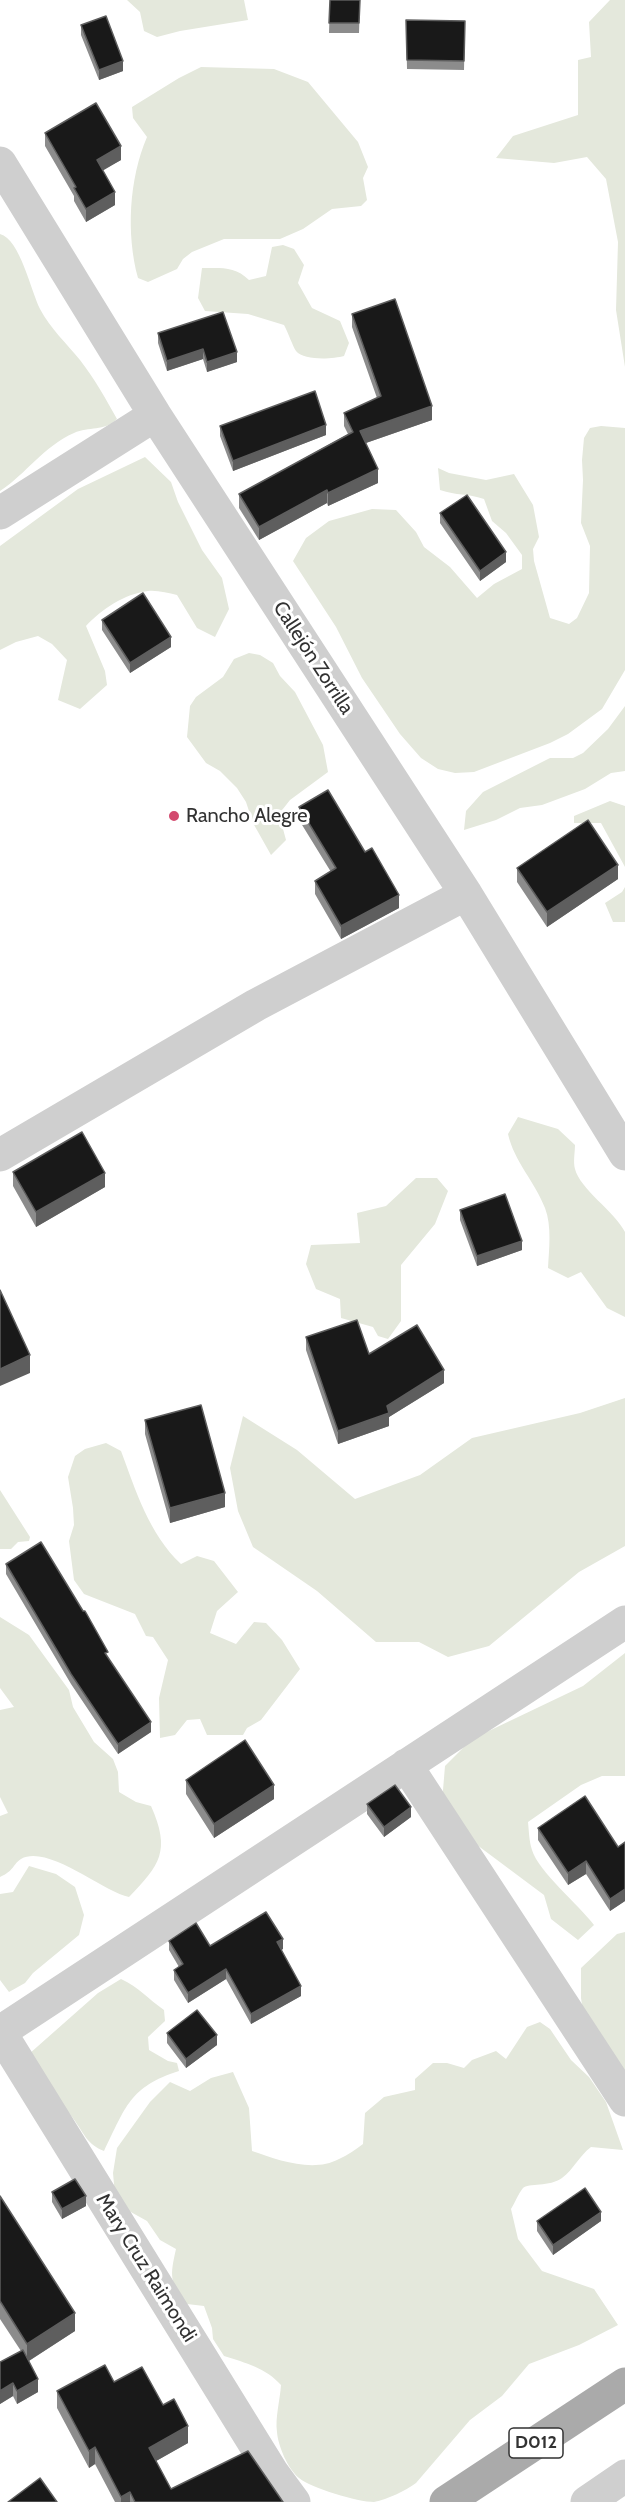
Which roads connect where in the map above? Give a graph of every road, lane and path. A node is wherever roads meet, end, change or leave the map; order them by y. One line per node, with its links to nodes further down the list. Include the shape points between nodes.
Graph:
1 (0, 163): 2 (street, Callejón Zorrilla)
2 (155, 415): 3 (street); 4 (street, Callejón Zorrilla)
3 (0, 513)
4 (466, 894): 5 (street, Callejón Zorrilla); 6 (street, via 256,1005)
5 (625, 1154)
6 (0, 1155)
7 (625, 1622): 8 (street)
8 (406, 1766): 9 (street); 10 (street)
9 (0, 2032): 13 (street, Mary Cruz Raimondi)
10 (625, 2100)
11 (625, 2384): 14 (main road, D012)
12 (625, 2476): 15 (street)
13 (294, 2502)
14 (446, 2502)
15 (587, 2502)

